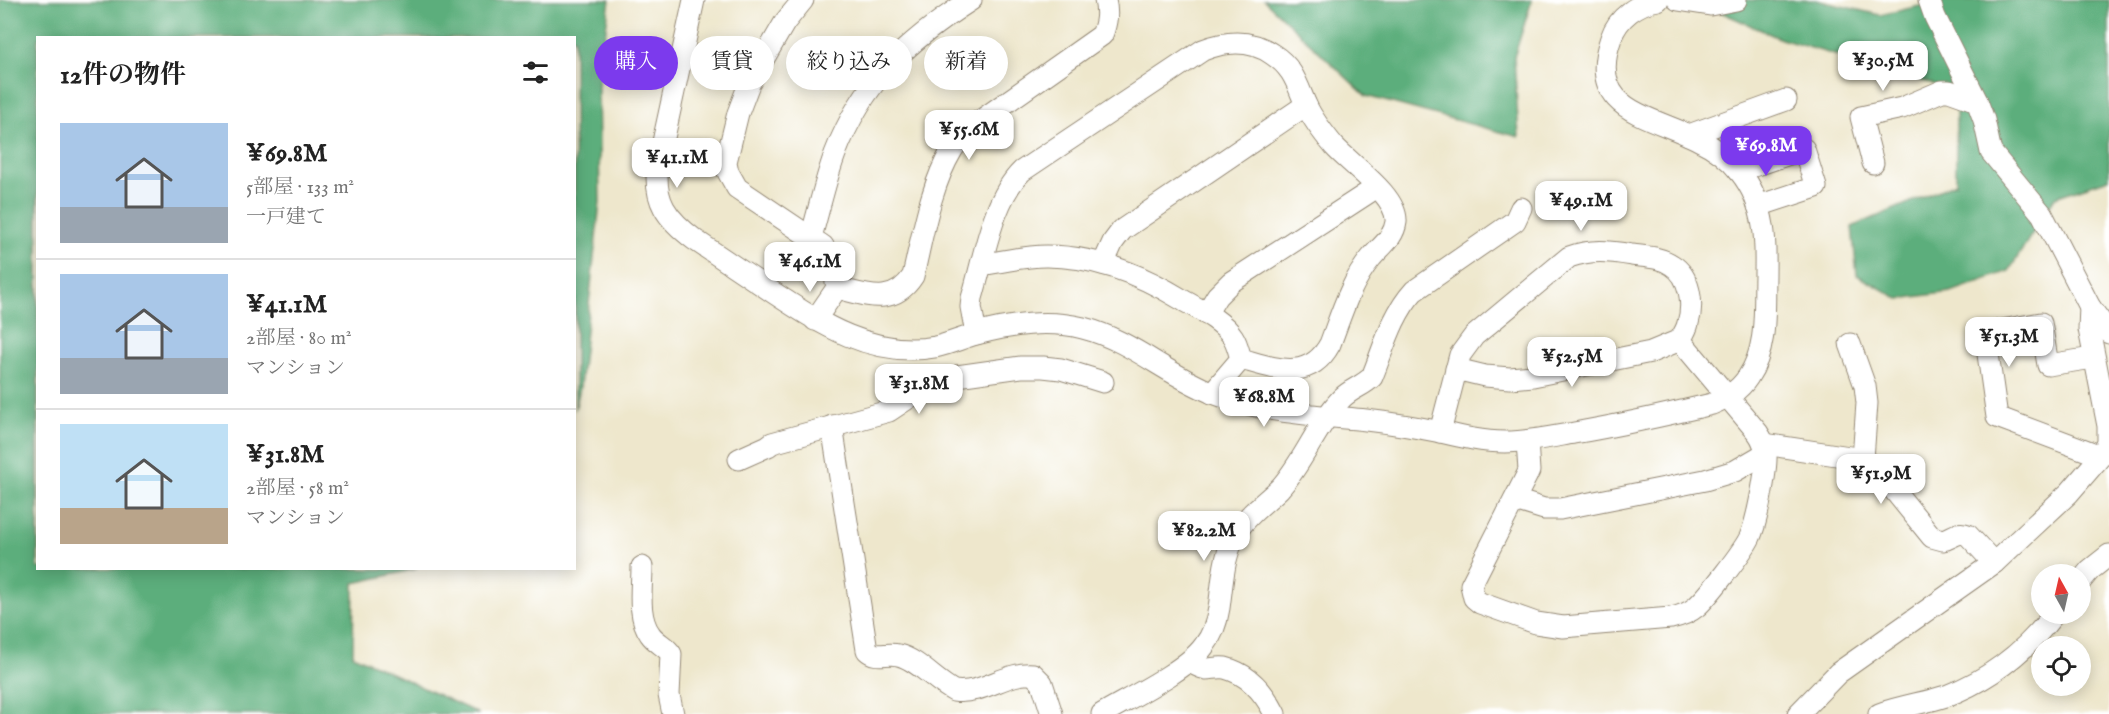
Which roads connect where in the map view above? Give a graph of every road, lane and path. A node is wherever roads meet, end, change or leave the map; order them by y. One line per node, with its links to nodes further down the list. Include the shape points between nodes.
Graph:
1 (694, 0): 24 (street, via 657,165 657,187 663,208 676,226 695,240)
2 (803, 0): 18 (street, via 785,22 750,84 726,162 737,188)
3 (971, 0): 18 (street, via 895,57 863,99 834,156)
4 (1105, 0): 21 (street, via 1108,13 1102,35 970,128 954,147 935,190 913,276 906,286 897,293 877,297)
5 (1658, 0): 12 (street, via 1632,10 1617,26 1606,58 1607,81 1618,101 1628,108)
6 (1678, 0): 7 (street, via 1710,5)
7 (1736, 0)
8 (1929, 0): 10 (street)
9 (1786, 100): 12 (street)
10 (1977, 101): 13 (street, via 1942,91 1902,108 1861,117); 22 (street, via 1991,152 2042,214)
11 (1306, 105): 15 (street, via 1333,145); 19 (street, via 1122,230); 20 (street, via 1292,72 1270,52 1237,42 1203,50 1022,171 1001,200)
12 (1689, 135): 14 (street, via 1715,149)
13 (1873, 163)
14 (1739, 171): 16 (street); 16 (street, via 1804,149 1816,187)
15 (1377, 187): 23 (street, via 1231,282); 30 (street, via 1392,203 1396,222 1393,232 1358,277 1325,353 1309,365 1287,371)
16 (1758, 206): 34 (street, via 1765,251 1764,330 1760,353 1749,376)
17 (1521, 208): 35 (street, via 1515,221 1414,291 1398,312 1372,377 1343,396)
18 (811, 237): 21 (street, via 830,256)
19 (1103, 264): 20 (street, via 1046,256); 23 (street, via 1153,282)
20 (982, 265): 26 (street, via 971,307)
21 (837, 288): 24 (street)
22 (2090, 307): 25 (street); 29 (street)
23 (1206, 314): 30 (street, via 1233,337)
24 (815, 320): 26 (street, via 848,337 914,350)
25 (2109, 333)
26 (976, 334): 33 (street, via 1038,323 1082,328 1133,348)
27 (1680, 340): 31 (street, via 1651,352 1533,376 1494,377); 31 (street, via 1690,308 1683,274 1661,260 1594,250 1569,257 1474,336 1460,355); 34 (street)
28 (1850, 344): 42 (street, via 1866,394)
29 (2093, 358): 40 (street, via 2108,426 2108,443); 40 (street, via 2048,365 2041,323 1985,333 1997,417)
30 (1241, 359): 33 (street)
31 (1456, 369): 37 (street)
32 (1103, 382): 36 (street, via 1043,367 957,376 922,389 889,411)
33 (1212, 393): 35 (street, via 1256,407)
34 (1727, 398): 38 (street, via 1695,408); 39 (street, via 1758,433)
35 (1326, 418): 37 (street); 49 (street, via 1282,486 1240,527 1229,545 1213,630)
36 (832, 426): 41 (street, via 772,442); 51 (street, via 867,650 876,656 905,657 948,687 964,692 1033,674 1042,683)
37 (1440, 432): 38 (street, via 1481,441)
38 (1527, 441): 43 (street, via 1529,471)
39 (1765, 449): 42 (street); 43 (street, via 1735,471 1705,480 1560,509 1544,509); 43 (street, via 1766,462 1750,538 1696,607 1671,618 1563,627 1536,623 1480,603 1474,598 1471,585)
40 (2102, 456): 45 (street, via 2069,493)
41 (739, 459)
42 (1863, 459): 45 (street, via 1876,468 1932,537 1943,540 1958,533 1968,535)
43 (1515, 500)
44 (2109, 555): 47 (street)
45 (1994, 563): 54 (street, via 1838,673)
46 (642, 567): 50 (street, via 642,610 648,632 671,654)
47 (2091, 569)
48 (2045, 624): 55 (street, via 2024,649 1973,685)
49 (1189, 662): 52 (street); 53 (street, via 1204,669 1223,668 1241,675 1257,686)
50 (672, 714)
51 (1052, 714)
52 (1102, 714)
53 (1275, 714)
54 (1798, 714)
55 (1879, 714)

